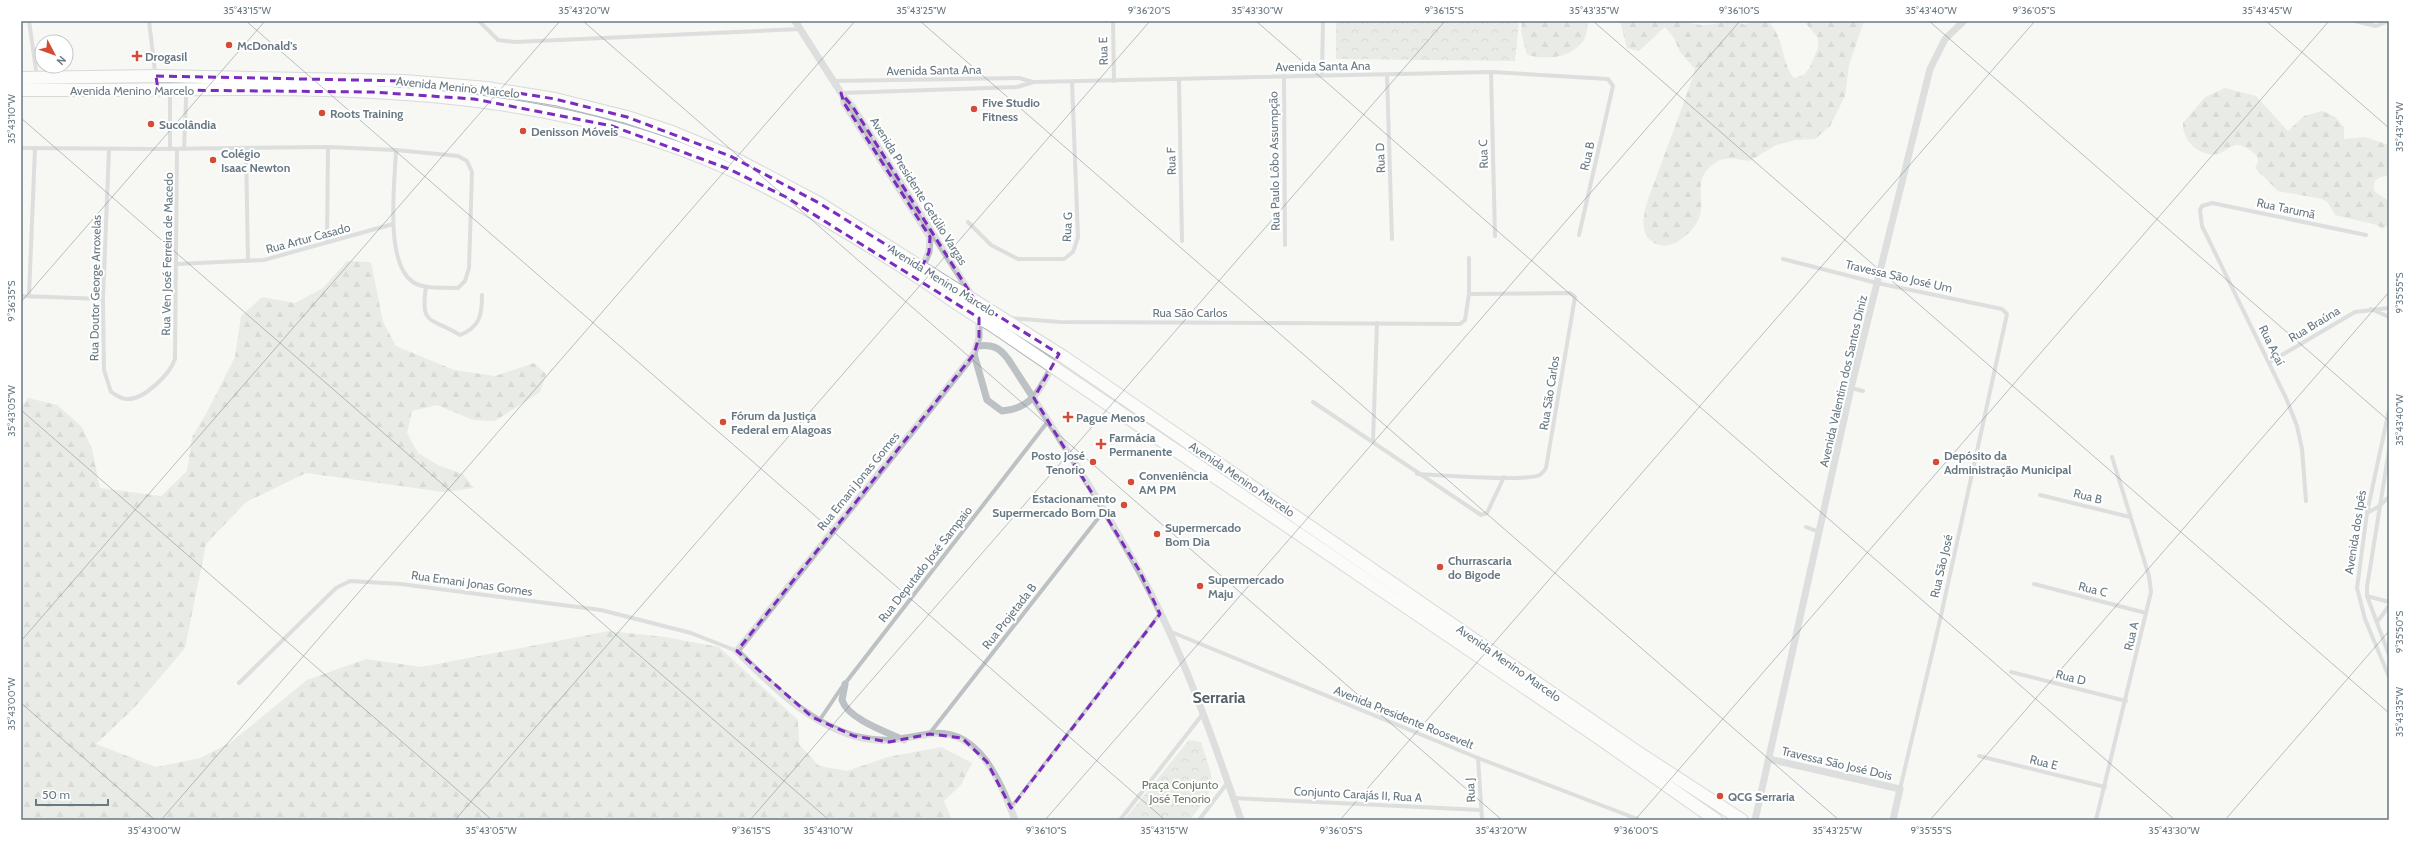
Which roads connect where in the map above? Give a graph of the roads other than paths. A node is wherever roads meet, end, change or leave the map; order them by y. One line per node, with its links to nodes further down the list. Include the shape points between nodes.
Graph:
1 (28, 21): 18 (street)
2 (149, 21): 14 (street)
3 (479, 21): 10 (street, via 498,40 515,42)
4 (795, 21): 10 (street, Avenida Presidente Getúlio Vargas)
5 (1113, 21): 20 (street, Rua E)
6 (1322, 21): 12 (street)
7 (1964, 21): 54 (street, Avenida Valentim dos Santos Diniz, via 1945,39 1930,68)
8 (2355, 21): 9 (street, via 2376,26)
9 (2389, 21)
10 (800, 29): 19 (street, Avenida Presidente Getúlio Vargas)
11 (1491, 72): 13 (street, Avenida Santa Ana); 24 (street, Avenida Santa Ana, via 1608,79); 44 (street, Rua C)
12 (1322, 74): 13 (street, Avenida Santa Ana); 15 (street, Avenida Santa Ana)
13 (1387, 75): 45 (street, Rua D)
14 (156, 76): 16 (main road, Avenida Menino Marcelo); 18 (main road, Avenida Menino Marcelo); 26 (street)
15 (1284, 76): 21 (street, Avenida Santa Ana); 48 (street, Rua Paulo Lôbo Assumpção)
16 (187, 77): 28 (street); 53 (main road, Avenida Menino Marcelo, via 445,84 555,99 627,117 730,156 819,203)
17 (21, 78): 18 (main road, Avenida Menino Marcelo)
18 (38, 79)
19 (834, 81): 22 (street, Avenida Santa Ana, via 1019,78); 29 (street, Avenida Presidente Getúlio Vargas)
20 (1114, 81): 21 (street, Avenida Santa Ana); 23 (street, Avenida Santa Ana)
21 (1179, 81): 47 (street, Rua F)
22 (1034, 82): 23 (street, Avenida Santa Ana); 29 (street, Avenida Santa Ana, via 1017,87)
23 (1072, 82): 40 (street, Rua G, via 1078,237 1073,252 1064,260 1018,259 991,245)
24 (1611, 82): 42 (street, Rua B, via 1613,86)
25 (21, 90): 26 (main road, Avenida Menino Marcelo)
26 (158, 90): 27 (main road, Avenida Menino Marcelo)
27 (170, 90): 28 (main road, Avenida Menino Marcelo); 34 (street)
28 (185, 90): 36 (street); 53 (main road, Avenida Menino Marcelo, via 372,92 474,99 551,111 612,126 668,144 728,169)
29 (841, 93): 53 (street, Avenida Presidente Getúlio Vargas, via 844,103 930,237 929,252); 61 (street, Avenida Presidente Getúlio Vargas, via 853,107)
30 (328, 147): 37 (street); 38 (street); 46 (street)
31 (21, 148): 32 (street)
32 (36, 148): 33 (street); 59 (street)
33 (109, 149): 34 (street); 60 (street, Rua Doutor George Arroxelas)
34 (170, 149): 35 (street)
35 (178, 149): 36 (street); 52 (street, Rua Ven José Ferreira de Macedo)
36 (184, 149): 37 (street)
37 (246, 149): 51 (street)
38 (396, 150): 41 (street); 55 (street, via 458,156 468,161 472,172 469,268 466,281 458,288)
39 (2202, 206): 43 (street, Rua Tarumã, via 2212,203); 73 (street, Rua Açaí, via 2199,216 2202,226)
40 (968, 222)
41 (393, 224): 46 (street, Rua Artur Casado); 55 (street, via 401,265 407,277 414,283)
42 (1579, 235)
43 (2366, 235)
44 (1495, 236)
45 (1392, 239)
46 (327, 241): 51 (street, Rua Artur Casado, via 281,256)
47 (1182, 241)
48 (1285, 245)
49 (1469, 258): 56 (street)
50 (1783, 259): 54 (street, Travessa São José Um)
51 (248, 262): 52 (street, Rua Artur Casado)
52 (178, 264): 72 (street, Rua Ven José Ferreira de Macedo)
53 (921, 273): 61 (main road, Avenida Menino Marcelo); 66 (main road, Avenida Menino Marcelo)
54 (1878, 283): 64 (street, Travessa São José Um, via 2002,309); 75 (street, Avenida Valentim dos Santos Diniz)
55 (426, 287): 57 (street, via 424,310 428,319 460,334 471,330 478,321 482,309)
56 (1469, 294): 68 (street, Rua São Carlos, via 1464,323); 87 (street, Rua São Carlos, via 1570,293 1575,297 1546,468 1536,476)
57 (482, 295)
58 (21, 296): 59 (street)
59 (29, 296): 60 (street)
60 (103, 299): 72 (street, Rua Doutor George Arroxelas, via 104,370 111,392 126,399 135,398 165,376)
61 (976, 302): 67 (main road, Avenida Menino Marcelo)
62 (2389, 308): 63 (street, Rua Braúna)
63 (2370, 309): 65 (street); 73 (street, Rua Braúna, via 2355,312 2332,324)
64 (2008, 316): 121 (street, Rua São José)
65 (2389, 317)
66 (979, 318): 69 (street, Rua Ernani Jonas Gomes); 74 (main road, Avenida Menino Marcelo)
67 (1003, 318): 68 (street, Rua São Carlos, via 1060,322); 71 (main road, Avenida Menino Marcelo)
68 (1377, 323): 81 (street)
69 (977, 346): 70 (street, Rua Ernani Jonas Gomes); 77 (street, via 992,345 1001,350)
70 (974, 354): 77 (street, via 987,400 996,409 1002,411 1019,408); 105 (street, Rua Ernani Jonas Gomes)
71 (1059, 354): 74 (street); 133 (main road, Avenida Menino Marcelo, via 1636,751)
72 (175, 359)
73 (2270, 362): 90 (street, Rua Açaí, via 2297,426 2302,449)
74 (1052, 366): 77 (street); 132 (main road, Avenida Menino Marcelo)
75 (1851, 388): 76 (street); 96 (street, Avenida Valentim dos Santos Diniz)
76 (1862, 390)
77 (1034, 398): 80 (street)
78 (1313, 402): 81 (street)
79 (2389, 410): 82 (street, Avenida dos Ipês)
80 (1048, 420): 92 (street); 110 (street, Rua Deputado José Sampaio)
81 (1373, 441): 86 (street)
82 (2380, 450): 85 (street); 93 (street, Avenida dos Ipês)
83 (2389, 450): 85 (street, Avenida dos Ipês)
84 (2112, 457): 94 (street, Rua A)
85 (2388, 457): 91 (street, Avenida dos Ipês)
86 (1417, 474): 87 (street, Rua São Carlos); 87 (street, via 1484,516)
87 (1504, 478)
88 (2040, 494): 94 (street, Rua B)
89 (2389, 497): 91 (street)
90 (2306, 501)
91 (2378, 507): 93 (street); 98 (street, Avenida dos Ipês, via 2368,570)
92 (1104, 512): 102 (street, via 1139,570); 114 (street, Rua Projetada B)
93 (2368, 513): 108 (street, Avenida dos Ipês, via 2357,588 2364,619)
94 (2130, 517): 101 (street, Rua A, via 2149,576 2150,592)
95 (1806, 527): 96 (street)
96 (1820, 532): 118 (street, Avenida Valentim dos Santos Diniz)
97 (2034, 584): 101 (street, Rua C)
98 (2367, 596): 99 (street); 103 (street, Avenida dos Ipês)
99 (2389, 602)
100 (2389, 606): 103 (street)
101 (2146, 613): 111 (street, Rua A)
102 (1160, 614): 104 (street); 123 (street)
103 (2377, 622): 106 (street, Avenida dos Ipês)
104 (1168, 631): 112 (street); 117 (street, Avenida Presidente Roosevelt)
105 (737, 651): 109 (street, Rua Emani Jonas Gomes, via 691,633 601,610 401,584 350,580 336,588); 113 (street, via 776,688)
106 (2389, 655)
107 (2011, 672): 111 (street, Rua D)
108 (2389, 677)
109 (239, 683)
110 (845, 684): 113 (street, Rua Deputado José Sampaio); 115 (street, via 842,700 848,710 860,719)
111 (2126, 701): 120 (street, Rua A)
112 (1202, 715): 119 (street); 127 (street)
113 (819, 721): 115 (street, via 854,736 889,742)
114 (930, 734): 115 (street); 123 (street, via 956,736 976,748 987,762)
115 (904, 740)
116 (1979, 756): 120 (street, Rua E)
117 (1478, 758): 124 (street, Rua J); 125 (street, Avenida Presidente Roosevelt)
118 (1769, 759): 121 (street, Travessa São José Dois); 134 (street, Avenida Valentim dos Santos Diniz)
119 (1228, 782): 122 (street); 128 (street)
120 (2105, 787): 136 (street, Rua A)
121 (1900, 789): 135 (street, Rua São José)
122 (1233, 798): 124 (street, Conjunto Carajás II, Rua A); 129 (street)
123 (1011, 808): 126 (street)
124 (1481, 810): 130 (street, Rua J)
125 (1633, 819): 131 (street, Avenida Presidente Roosevelt)
126 (1016, 820)
127 (1120, 820)
128 (1199, 820)
129 (1241, 820)
130 (1482, 820)
131 (1640, 820)
132 (1716, 820)
133 (1742, 820)
134 (1755, 820)
135 (1893, 820)
136 (2096, 820)

